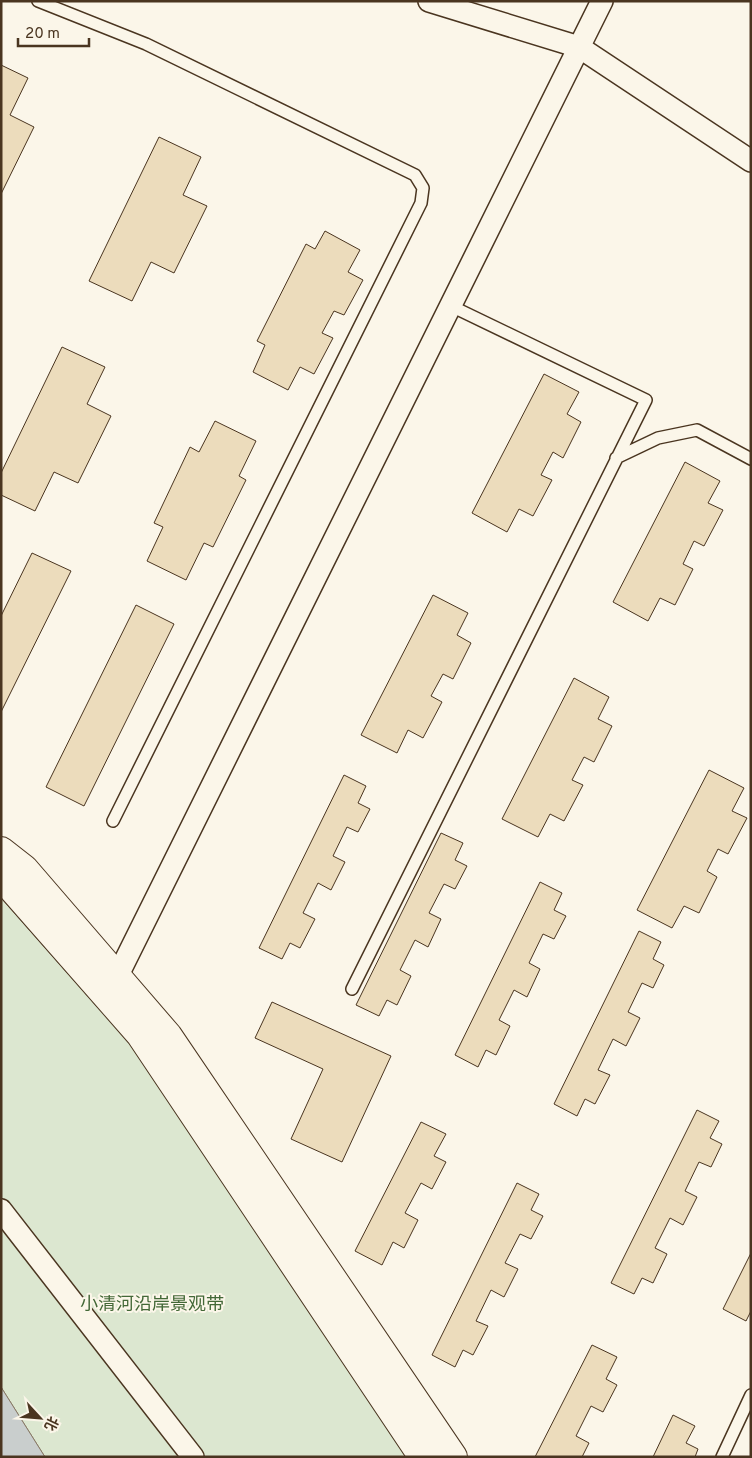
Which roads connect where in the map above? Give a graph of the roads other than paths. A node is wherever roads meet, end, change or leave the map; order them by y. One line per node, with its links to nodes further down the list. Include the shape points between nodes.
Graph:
1 (38, 1): 9 (lane, via 146,44 414,175 423,188 421,203)
2 (429, 1): 4 (street)
3 (602, 1): 4 (street)
4 (579, 47): 5 (street); 6 (street)
5 (751, 161)
6 (451, 306): 7 (lane, via 646,400); 12 (street)
7 (616, 458): 8 (lane, via 658,438 697,430); 13 (lane)
8 (751, 459)
9 (113, 821)
10 (1, 851): 12 (main road, via 24,869)
11 (1, 879): 12 (main road)
12 (112, 987): 17 (main road, via 140,1034); 18 (main road, via 168,1036)
13 (352, 989)
14 (1, 1210): 16 (street)
15 (751, 1396): 19 (lane)
16 (193, 1457)
17 (423, 1457)
18 (453, 1457)
19 (722, 1457)

